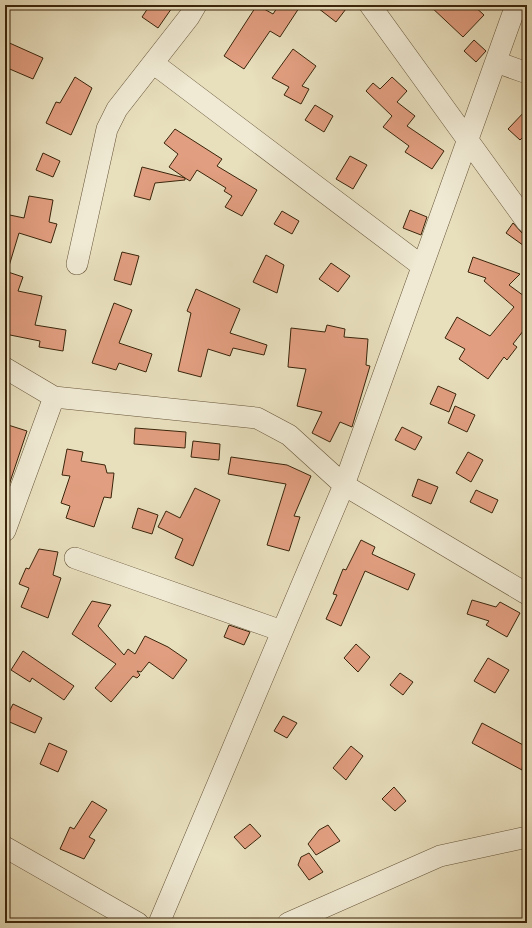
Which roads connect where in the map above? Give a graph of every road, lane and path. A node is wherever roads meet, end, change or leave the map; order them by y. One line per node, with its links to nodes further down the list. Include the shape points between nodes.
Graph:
1 (196, 5): 5 (street)
2 (370, 5): 7 (street)
3 (516, 5): 4 (street)
4 (496, 62): 6 (street); 7 (street)
5 (153, 63): 9 (street, via 117,108 107,129); 10 (street)
6 (527, 73)
7 (468, 140): 8 (street); 10 (street)
8 (527, 222)
9 (77, 264)
10 (422, 266): 13 (street)
11 (5, 368): 12 (street)
12 (54, 397): 13 (street, via 257,418 288,435); 14 (street)
13 (344, 485): 16 (street); 17 (street)
14 (5, 531)
15 (75, 558): 17 (street)
16 (527, 594)
17 (282, 631): 21 (street)
18 (527, 837): 22 (street, via 440,856)
19 (5, 847): 20 (street)
20 (138, 923)
21 (159, 923)
22 (288, 923)

